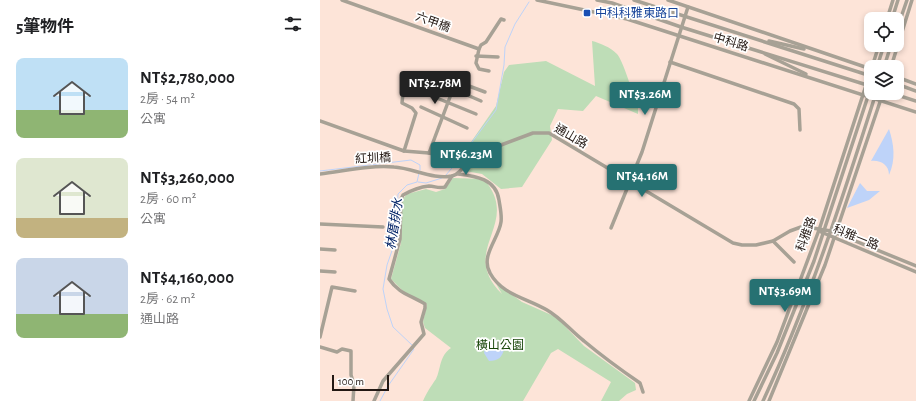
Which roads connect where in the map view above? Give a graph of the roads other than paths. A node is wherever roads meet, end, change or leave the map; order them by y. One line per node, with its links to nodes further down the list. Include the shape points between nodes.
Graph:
1 (342, 0): 20 (street, 六甲橋)
2 (537, 0): 10 (street, 中科路)
3 (597, 0): 17 (street, 中科路)
4 (634, 0): 15 (street, 中科路)
5 (668, 0): 11 (street, 中科路)
6 (893, 0): 12 (street)
7 (898, 0): 13 (street)
8 (907, 0): 14 (street)
9 (912, 0): 25 (street)
10 (549, 1): 19 (street, 中科路, via 627,19)
11 (688, 7): 15 (street); 22 (street, 中科路)
12 (889, 12)
13 (894, 12)
14 (903, 12)
15 (684, 17): 17 (street); 18 (street, 中科路)
16 (504, 20): 20 (street, via 501,19)
17 (681, 27): 19 (street); 21 (street, 中科路)
18 (745, 35): 22 (street); 30 (street, 中科路)
19 (678, 36): 26 (street); 32 (street, 中科路)
20 (479, 49): 23 (street)
21 (753, 49): 32 (street); 35 (street, 中科路)
22 (823, 53): 27 (street, 中科路)
23 (476, 56): 24 (street); 28 (street, via 478,69)
24 (498, 57)
25 (893, 60)
26 (670, 62): 58 (street, via 794,104 799,109); 65 (street)
27 (864, 67)
28 (489, 72)
29 (434, 73): 34 (street)
30 (864, 73)
31 (430, 79): 38 (street)
32 (819, 80): 44 (street, 中科路)
33 (904, 80): 36 (street)
34 (456, 81): 38 (street); 42 (street)
35 (864, 83)
36 (916, 84)
37 (904, 87): 40 (street)
38 (453, 89): 49 (street); 51 (street)
39 (864, 91): 44 (street, 科雅路)
40 (916, 91)
41 (422, 92): 51 (street)
42 (485, 92)
43 (403, 93): 59 (street, via 402,103 416,113)
44 (863, 94): 70 (street, 科雅路)
45 (904, 97): 50 (street)
46 (867, 100): 69 (street, 科雅路)
47 (873, 100): 71 (street, 科雅路)
48 (880, 100): 53 (street, 中科路); 72 (street)
49 (481, 101)
50 (916, 101)
51 (447, 102): 54 (street); 55 (street)
52 (421, 107): 55 (street)
53 (916, 112)
54 (476, 114)
55 (442, 116): 57 (street); 60 (street)
56 (320, 121): 59 (street)
57 (467, 128)
58 (800, 130)
59 (404, 151): 60 (street)
60 (430, 153): 61 (street)
61 (467, 161): 63 (street); 65 (street, 通山路, via 501,145 539,132 549,133)
62 (320, 174): 64 (street, 紅圳橋, via 369,167 392,167)
63 (458, 174): 64 (street); 87 (street, via 484,179 492,184 498,194 501,222 489,250 488,263 488,271 495,282 511,294 555,315 584,341 640,383)
64 (452, 176): 89 (street, via 445,187 421,188 403,195 401,199 400,239 389,279 393,286 408,297 425,304 421,322 424,334 383,382)
65 (631, 183): 68 (street); 76 (street, 通山路, via 733,243 756,245)
66 (320, 224): 67 (street)
67 (383, 227)
68 (611, 228)
69 (825, 229): 70 (street, 科雅一路); 71 (street, 科雅一路); 73 (street, 科雅路)
70 (819, 230): 73 (street, 科雅一路); 76 (street, 通山路, via 801,227); 90 (street, 科雅路, via 777,342)
71 (831, 231): 72 (street, 科雅一路); 74 (street, 科雅路)
72 (836, 233): 75 (street); 80 (street, 科雅一路)
73 (823, 234): 74 (street, 科雅一路); 91 (street, 科雅路, via 777,353)
74 (829, 236): 75 (street, 科雅一路); 92 (street, 科雅路, via 784,355)
75 (834, 238): 83 (street, 科雅一路); 93 (street)
76 (773, 241): 79 (street)
77 (320, 249): 78 (street)
78 (335, 250)
79 (794, 262)
80 (916, 266)
81 (320, 271): 82 (street)
82 (335, 272)
83 (916, 272)
84 (355, 291): 85 (street, via 332,287)
85 (320, 337)
86 (320, 347): 88 (street, via 337,352 342,349 351,351)
87 (643, 392)
88 (353, 401)
89 (374, 401)
90 (749, 401)
91 (754, 401)
92 (763, 401)
93 (769, 401)

